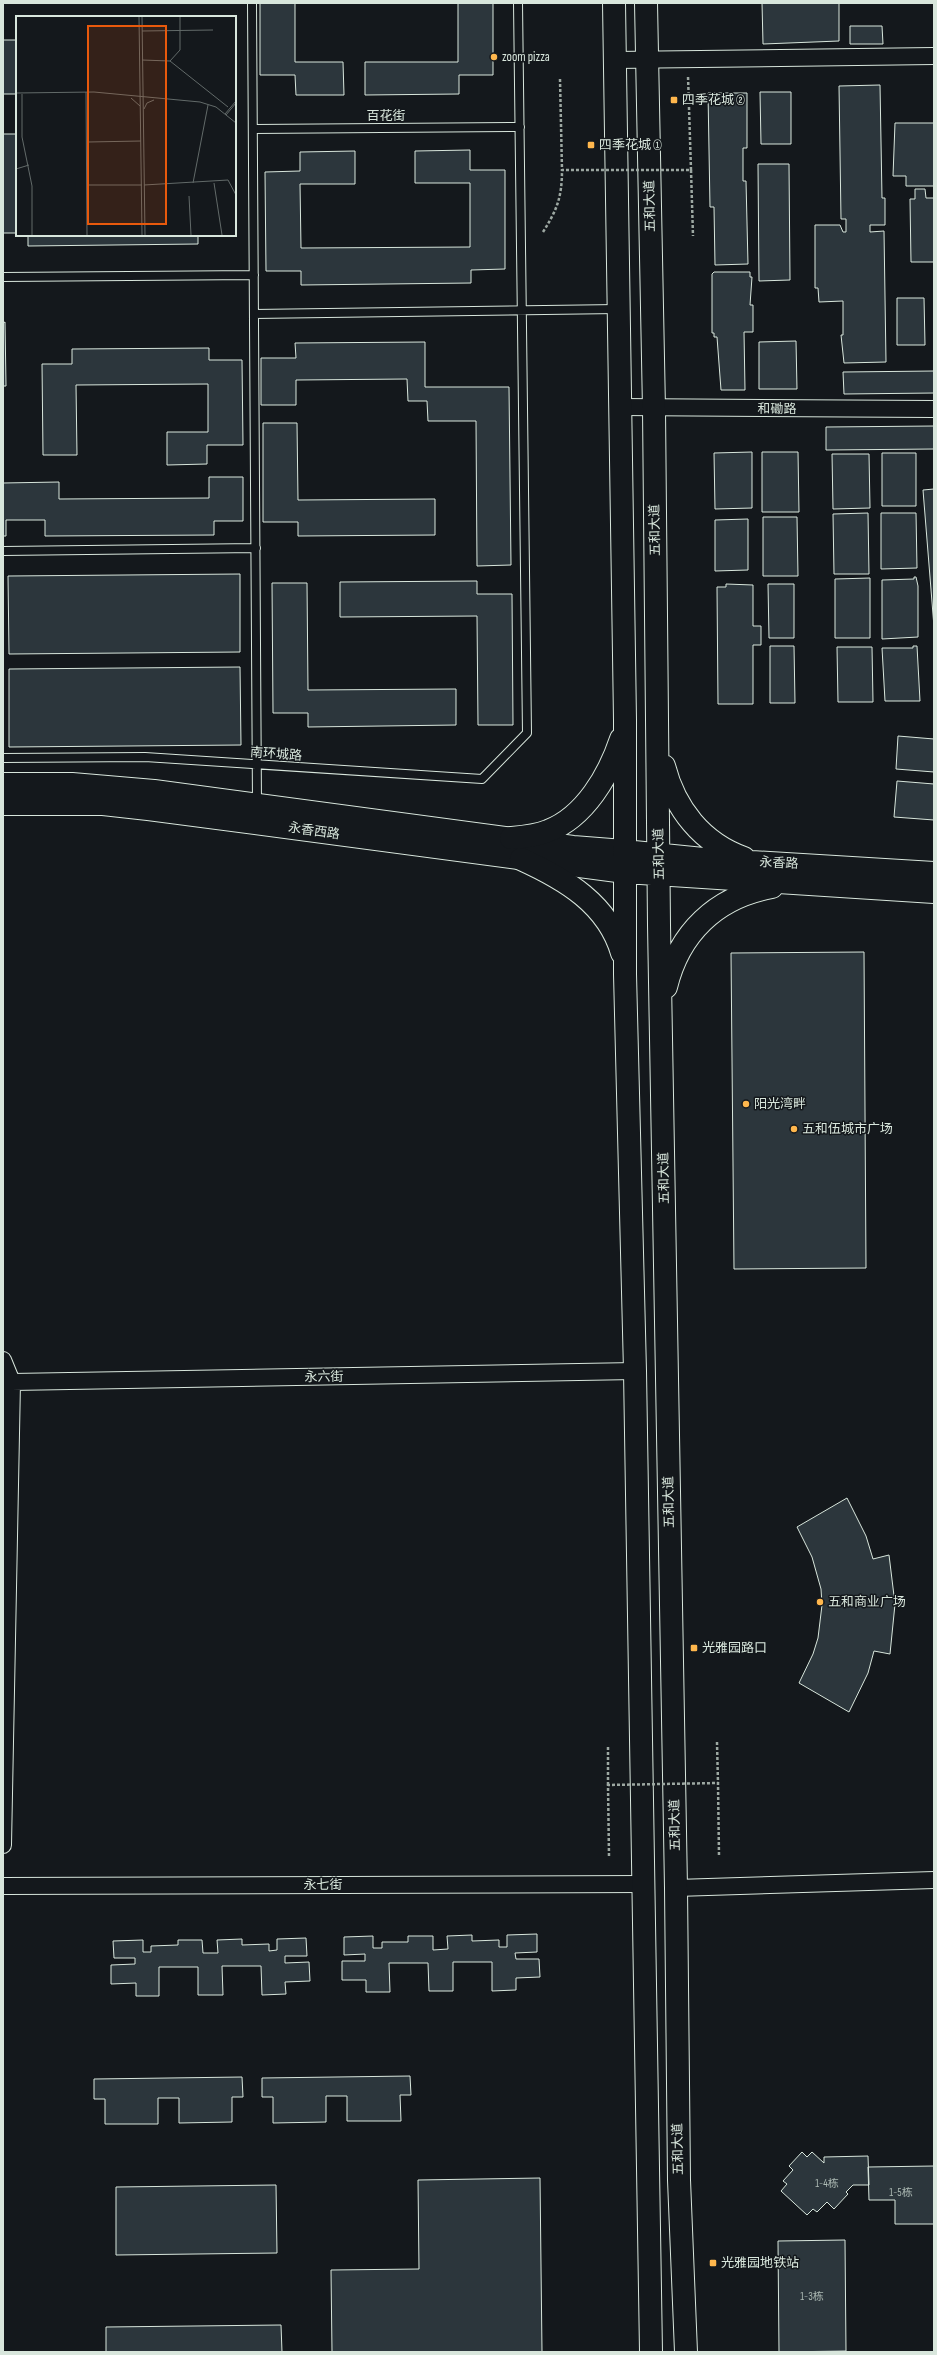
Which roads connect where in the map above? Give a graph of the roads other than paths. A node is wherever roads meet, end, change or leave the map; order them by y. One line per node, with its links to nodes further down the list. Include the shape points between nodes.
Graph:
1 (252, 3): 9 (lane)
2 (518, 3): 8 (lane)
3 (614, 3): 6 (main road)
4 (646, 3): 7 (main road, 五和大道)
5 (934, 56): 7 (street)
6 (615, 60): 7 (street); 12 (main road)
7 (647, 60): 16 (main road, 五和大道)
8 (520, 127): 9 (lane, 百花街); 13 (lane)
9 (253, 129): 10 (lane)
10 (254, 275): 11 (lane); 14 (lane)
11 (3, 277)
12 (619, 309): 13 (lane); 15 (main road)
13 (522, 310): 14 (lane); 23 (lane, 南环城路, via 527,733 482,779)
14 (254, 314): 18 (lane)
15 (621, 407): 16 (street, 和磡路); 20 (main road)
16 (654, 408): 17 (street, 和磡路); 21 (main road, 五和大道)
17 (934, 409)
18 (256, 548): 19 (lane); 23 (lane)
19 (3, 551)
20 (625, 720): 21 (main road); 27 (main road, via 614,758 606,774 579,811 549,831); 29 (main road)
21 (657, 729): 30 (main road, via 673,793 695,827 726,851); 31 (main road, 五和大道)
22 (3, 758): 23 (lane, 南环城路, via 145,757)
23 (258, 765): 26 (lane)
24 (3, 784): 26 (main road, 永香西路, via 112,786)
25 (3, 804): 28 (main road, 永香西路, via 67,803 148,809)
26 (257, 804): 27 (main road, 永香西路)
27 (511, 838): 29 (main road, 永香西路)
28 (522, 859): 29 (main road, 永香西路); 35 (main road, via 566,882 597,907 616,935)
29 (625, 862): 31 (main road, 永香路); 35 (main road)
30 (761, 862): 31 (main road, 永香路); 32 (main road, 永香路)
31 (659, 864): 33 (main road, 永香路); 36 (main road, 五和大道)
32 (934, 873)
33 (791, 883): 34 (main road, 永香路); 36 (main road, via 745,895 709,914 695,927 683,943 675,961)
34 (934, 892)
35 (625, 974): 37 (main road)
36 (661, 1008): 37 (main road); 45 (main road, 五和大道)
37 (626, 1011): 39 (main road)
38 (3, 1360): 40 (street)
39 (635, 1372): 40 (street, 永六街); 43 (main road)
40 (12, 1382): 41 (street)
41 (3, 1845)
42 (934, 1880): 45 (street)
43 (643, 1884): 44 (street, 永七街); 46 (main road)
44 (3, 1886)
45 (676, 1888): 47 (main road, 五和大道, via 678,2180)
46 (651, 2352)
47 (686, 2352)

